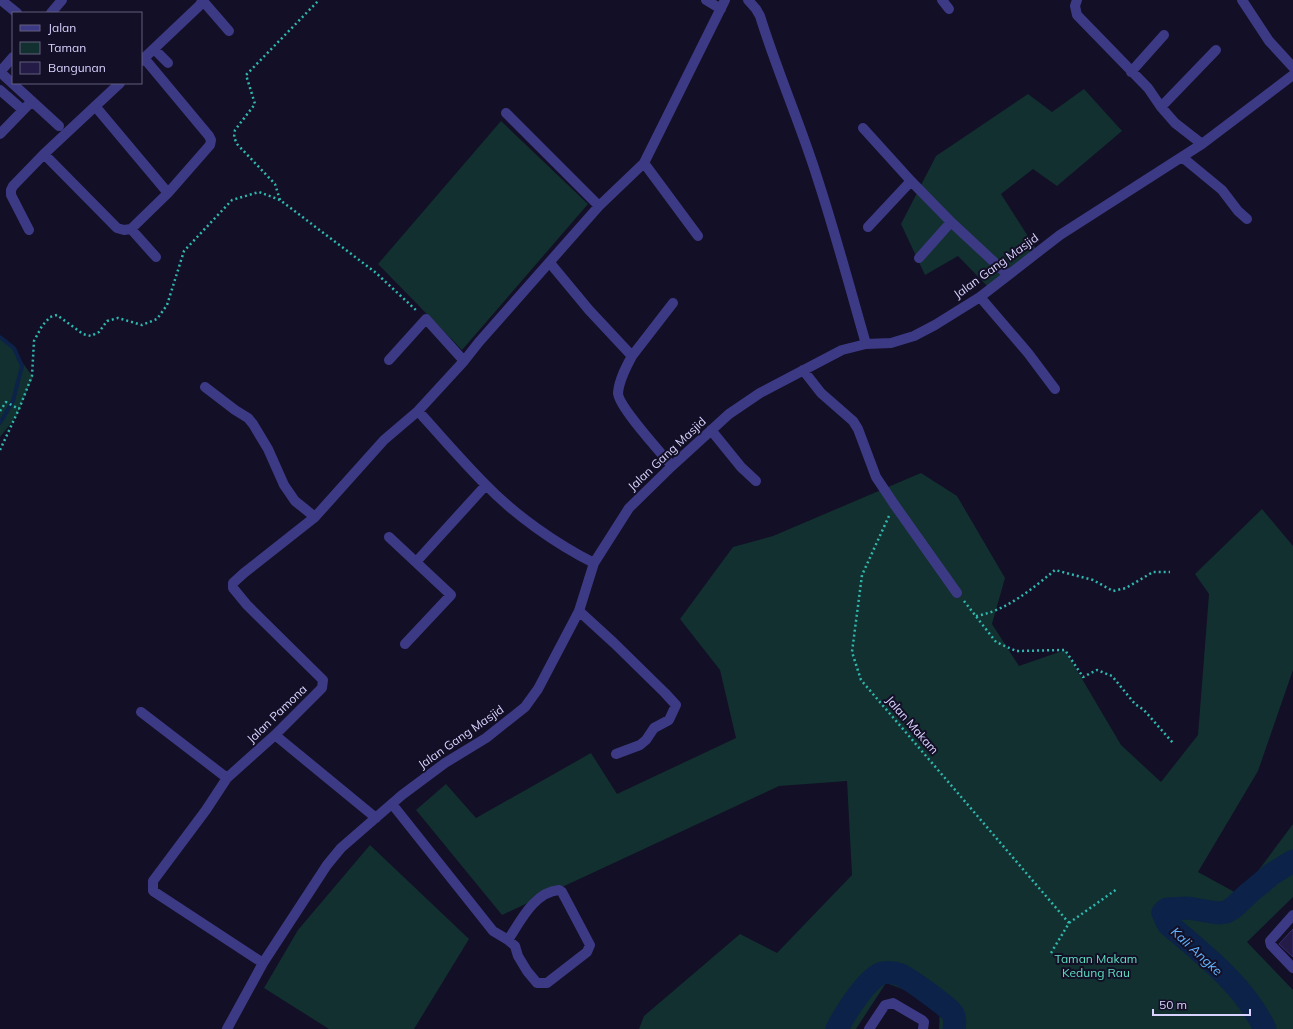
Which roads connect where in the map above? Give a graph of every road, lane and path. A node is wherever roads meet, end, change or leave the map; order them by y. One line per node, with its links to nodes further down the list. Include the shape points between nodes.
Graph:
1 (1, 0): 12 (street)
2 (62, 0): 13 (street)
3 (203, 0): 14 (street); 16 (street)
4 (319, 0): 43 (path, via 246,75 255,104 234,130 236,144 275,184)
5 (706, 0): 10 (street)
6 (748, 0): 58 (street, via 760,16 774,62 791,100 843,260)
7 (942, 0): 11 (street)
8 (1077, 0): 23 (street, via 1077,15)
9 (1242, 0): 21 (street, via 1269,40)
10 (723, 5): 40 (street, Jalan Pamona)
11 (949, 9)
12 (16, 12)
13 (52, 12)
14 (229, 31)
15 (1164, 35): 23 (street)
16 (154, 49): 19 (street); 20 (street)
17 (1216, 50): 31 (street)
18 (12, 58): 22 (street)
19 (142, 59): 42 (street, via 211,140 210,145)
20 (168, 63)
21 (1293, 67)
22 (0, 72): 25 (street)
23 (1131, 72): 31 (street, via 1148,88)
24 (1293, 75): 37 (street, Jalan Gang Masjid)
25 (12, 83)
26 (13, 84): 29 (street)
27 (119, 84): 30 (street)
28 (0, 90): 32 (street)
29 (32, 101): 32 (street); 34 (street)
30 (95, 106): 38 (street); 42 (street)
31 (1161, 107): 37 (street, via 1175,123)
32 (23, 110): 36 (street)
33 (506, 113): 44 (street)
34 (59, 126)
35 (863, 128): 41 (street)
36 (0, 134)
37 (1202, 144): 39 (street, Jalan Gang Masjid)
38 (44, 154): 48 (street, via 117,228); 49 (street, via 11,190)
39 (1182, 157): 45 (street, via 1222,190); 54 (street, Jalan Gang Masjid, via 1060,235)
40 (644, 163): 44 (street, Jalan Pamona); 50 (street)
41 (911, 181): 46 (street); 47 (street)
42 (168, 194): 48 (street)
43 (280, 200): 57 (path, via 375,272); 65 (path, via 259,192 232,200 184,251 167,305 157,319 142,325 118,318 108,321 91,336 83,334 58,315 50,317 34,341 32,376)
44 (599, 206): 53 (street, Jalan Pamona)
45 (1247, 219)
46 (950, 222): 52 (street); 54 (street)
47 (868, 227)
48 (131, 229): 51 (street)
49 (29, 230)
50 (698, 236)
51 (156, 257)
52 (919, 258)
53 (550, 263): 59 (street); 61 (street, Jalan Pamona)
54 (1008, 275): 55 (street, Jalan Gang Masjid)
55 (980, 297): 58 (street, Jalan Gang Masjid, via 914,336 891,343); 64 (street, via 1028,353)
56 (673, 303): 59 (street)
57 (426, 320): 60 (street); 61 (street)
58 (866, 344): 62 (street, Jalan Gang Masjid, via 842,350)
59 (632, 356): 70 (street, via 623,373 618,395 637,425)
60 (389, 360)
61 (464, 361): 67 (street, Jalan Pamona)
62 (804, 370): 68 (street, Jalan Gang Masjid, via 760,393); 73 (street, via 820,393 858,428 876,477)
63 (205, 387): 74 (street, via 248,418 268,449 284,486 295,501)
64 (1054, 389)
65 (19, 409): 66 (path, via 6,402); 69 (path)
66 (0, 411)
67 (418, 411): 72 (street); 74 (street, Jalan Pamona, via 384,440)
68 (711, 430): 70 (street, Jalan Gang Masjid); 71 (street)
69 (0, 450)
70 (672, 466): 77 (street, Jalan Gang Masjid, via 629,508)
71 (756, 481)
72 (486, 485): 76 (street); 77 (street, via 512,508 573,553)
73 (894, 504): 79 (street); 92 (path, Jalan Makam, via 862,575 852,652 861,680)
74 (315, 517): 84 (street, Jalan Pamona, via 233,583 233,588 247,605 323,680 322,688)
75 (389, 538): 76 (street)
76 (416, 562): 82 (street, via 451,595)
77 (594, 563): 80 (street, Jalan Gang Masjid)
78 (1170, 572): 81 (path, via 1153,572 1126,588 1113,591 1093,580 1055,570 1028,592 990,614)
79 (957, 593): 81 (path)
80 (579, 611): 86 (street, via 676,705 670,720 654,728 640,745); 88 (street, Jalan Gang Masjid, via 538,689 525,707 486,738 445,763)
81 (976, 616): 85 (path, via 996,642 1016,651 1065,650 1083,677 1097,670 1112,676 1134,704 1144,710)
82 (405, 644)
83 (141, 712): 87 (street)
84 (275, 735): 87 (street, Jalan Pamona); 89 (street)
85 (1173, 743)
86 (616, 754)
87 (228, 778): 95 (street, Jalan Pamona, via 153,881 152,889 175,907)
88 (392, 804): 89 (street, Jalan Gang Masjid); 93 (street, via 493,931)
89 (376, 818): 95 (street, Jalan Gang Masjid, via 341,848 327,865)
90 (1116, 889): 92 (path)
91 (1293, 915): 96 (street, via 1270,941)
92 (1069, 922): 94 (path)
93 (508, 940): 93 (street, via 530,907 549,893 559,890 590,945 587,952 547,983 541,984 534,981 518,956 515,946)
94 (1051, 953)
95 (263, 963): 97 (street, Jalan Gang Masjid)
96 (1293, 968)
97 (227, 1029)
98 (869, 1029): 99 (street, via 885,1005 893,1003 922,1020)
99 (924, 1029)

